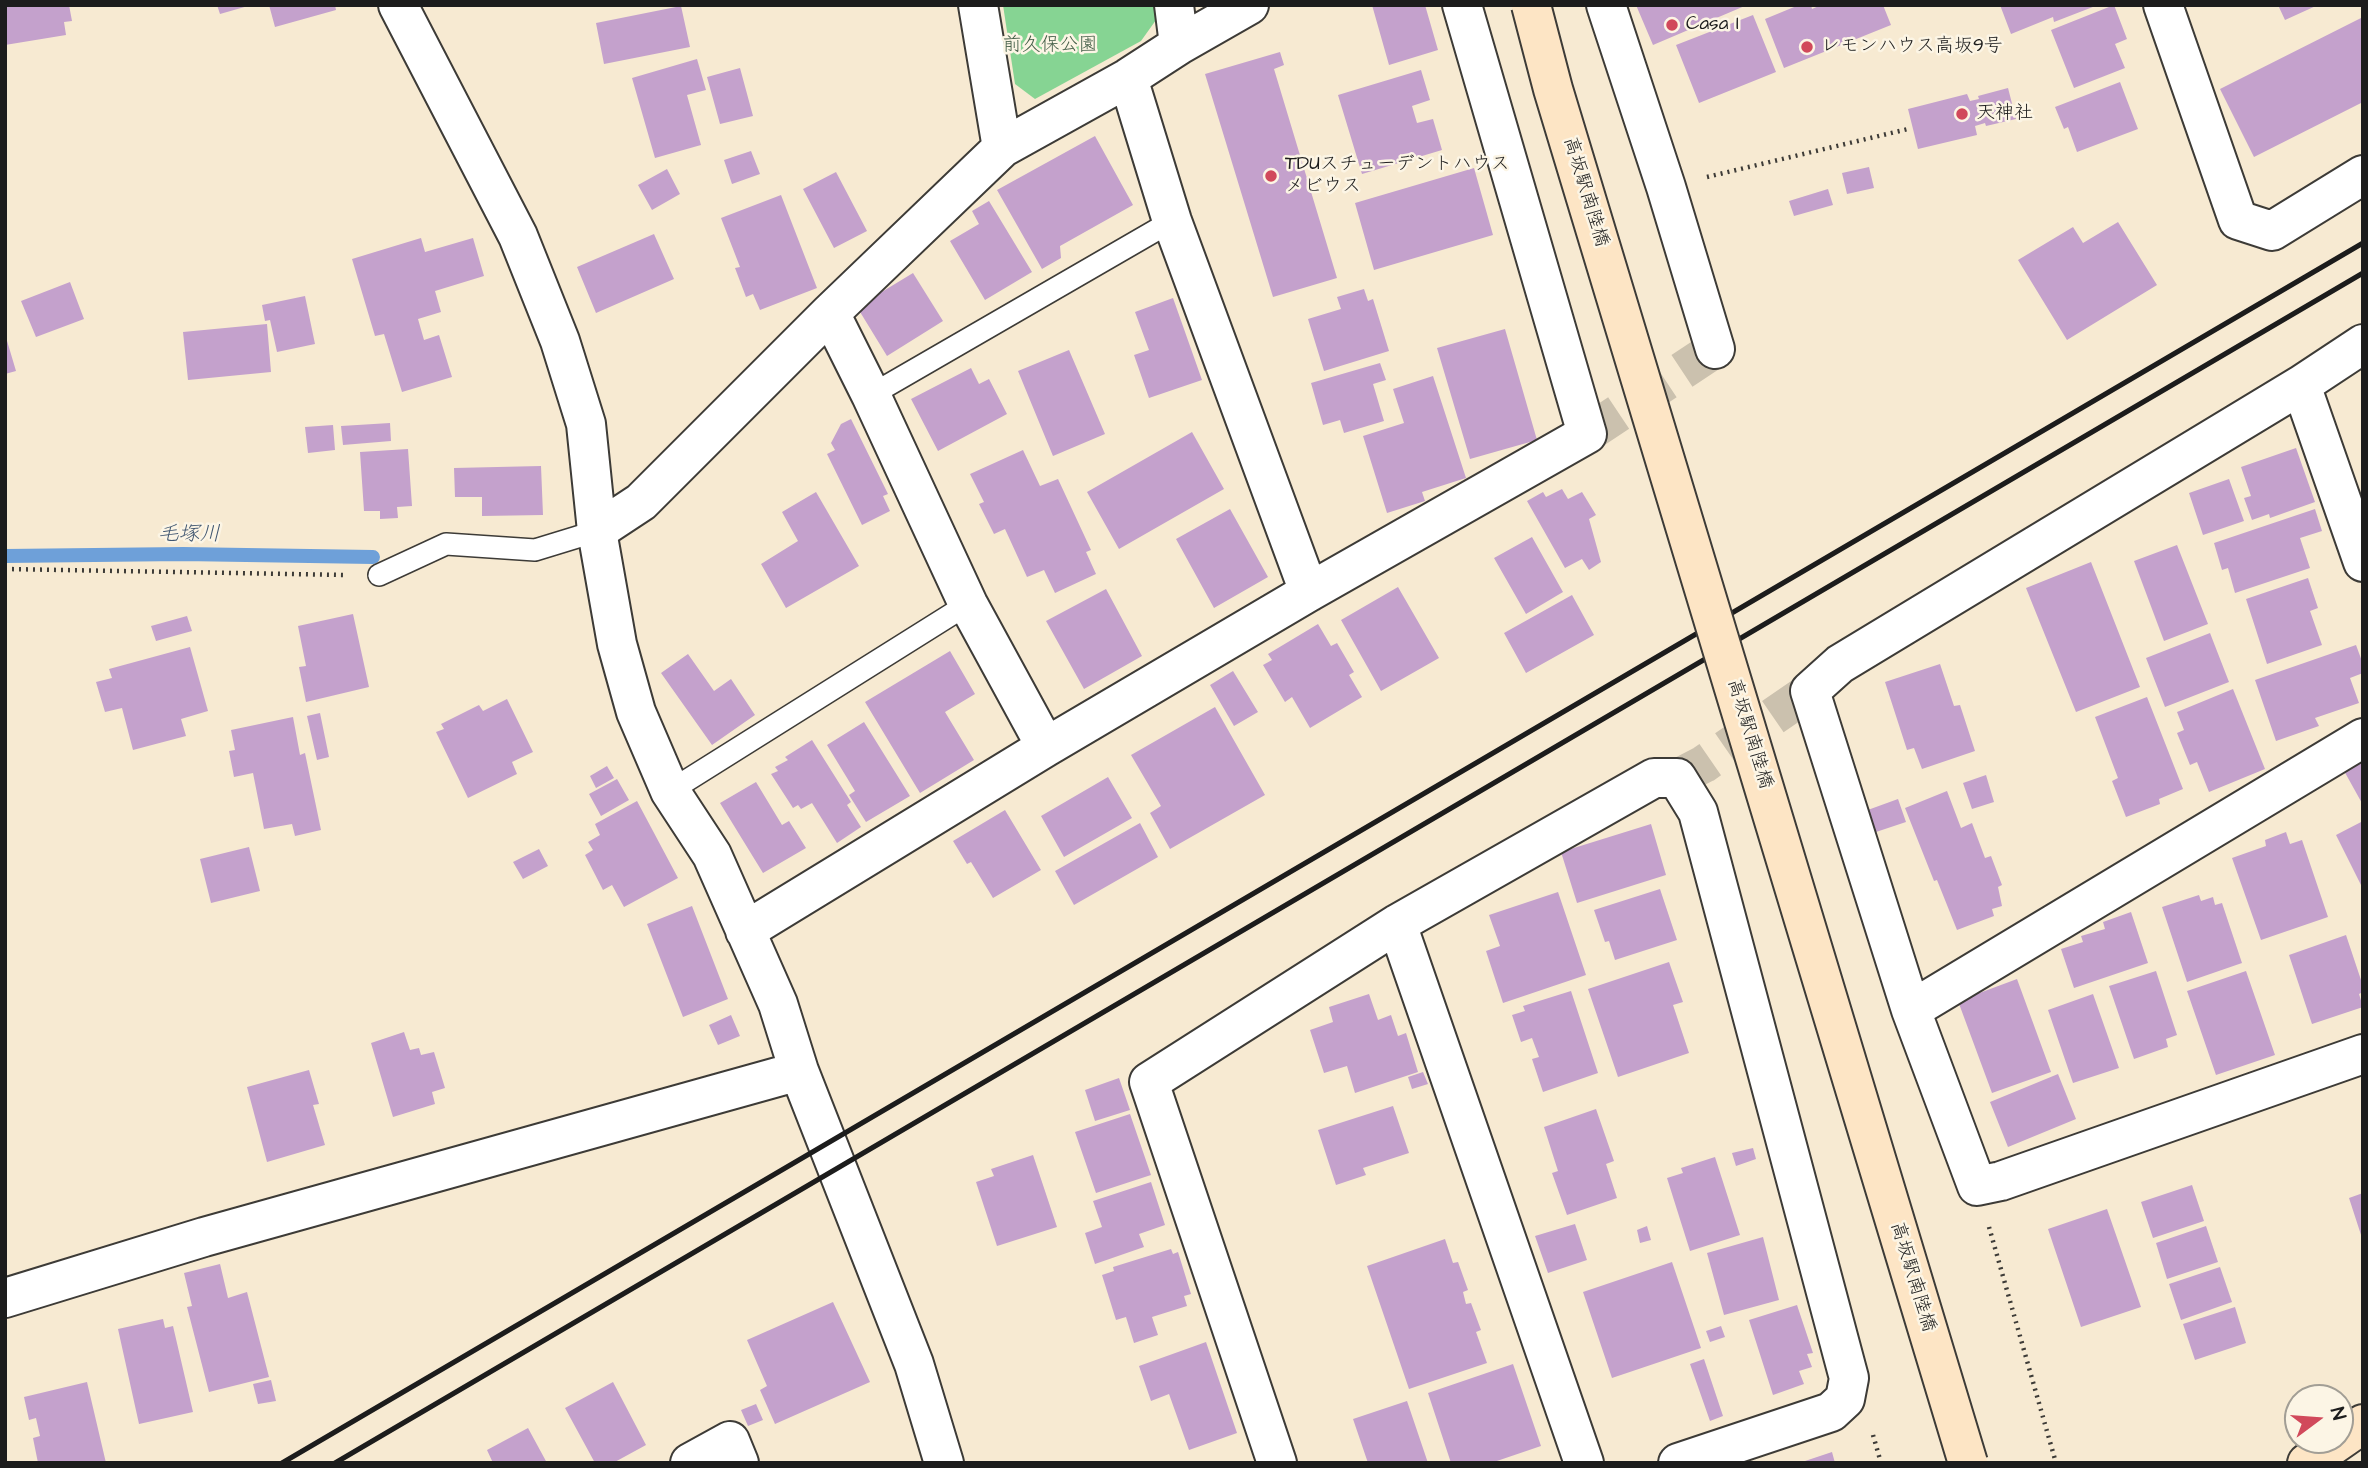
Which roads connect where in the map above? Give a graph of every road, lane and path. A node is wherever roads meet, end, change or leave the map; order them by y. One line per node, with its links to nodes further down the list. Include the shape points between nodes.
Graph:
1 (398, 5): 21 (street, via 518,236 559,341 586,424)
2 (978, 5): 12 (street)
3 (1174, 5): 9 (street)
4 (1250, 5): 9 (street)
5 (1462, 5): 25 (street, via 1587,433)
6 (1531, 5): 45 (main road, 高坂駅南陸橋, bridge)
7 (1605, 5): 14 (street)
8 (2163, 5): 13 (street, via 2238,220 2272,231)
9 (1180, 45): 10 (street)
10 (1128, 78): 12 (street); 15 (street)
11 (1908, 129): 14 (path)
12 (1002, 148): 16 (street)
13 (2363, 175)
14 (1665, 187): 18 (street)
15 (1172, 221): 20 (lane); 25 (street)
16 (830, 313): 20 (street); 21 (street, via 641,502)
17 (2363, 344): 19 (street)
18 (1715, 349)
19 (2301, 385): 22 (street); 32 (street, via 1840,664 1810,691)
20 (871, 395): 26 (street)
21 (597, 531): 24 (lane, via 535,550 446,544); 29 (street, via 617,644 633,701)
22 (2363, 562)
23 (5, 569): 24 (path)
24 (379, 575)
25 (1309, 592): 28 (street)
26 (968, 604): 28 (street); 29 (lane)
27 (2363, 738): 32 (street)
28 (1045, 747): 31 (street)
29 (670, 791): 31 (street, via 712,855)
30 (1396, 924): 39 (street, via 1149,1082); 43 (street); 44 (street, via 1654,778 1677,778 1698,812 1849,1378 1845,1399 1831,1412)
31 (745, 931): 34 (street, via 778,1004)
32 (1912, 1010): 35 (street)
33 (2363, 1054): 35 (street)
34 (799, 1071): 36 (street, via 204,1237); 42 (street, via 914,1364)
35 (1977, 1186): 46 (path)
36 (5, 1298)
37 (2363, 1424): 38 (main road)
38 (2317, 1460)
39 (1275, 1462)
40 (690, 1463): 41 (street, via 730,1441)
41 (739, 1463)
42 (944, 1463)
43 (1584, 1463)
44 (1678, 1463)
45 (1968, 1463)
46 (2056, 1463)

